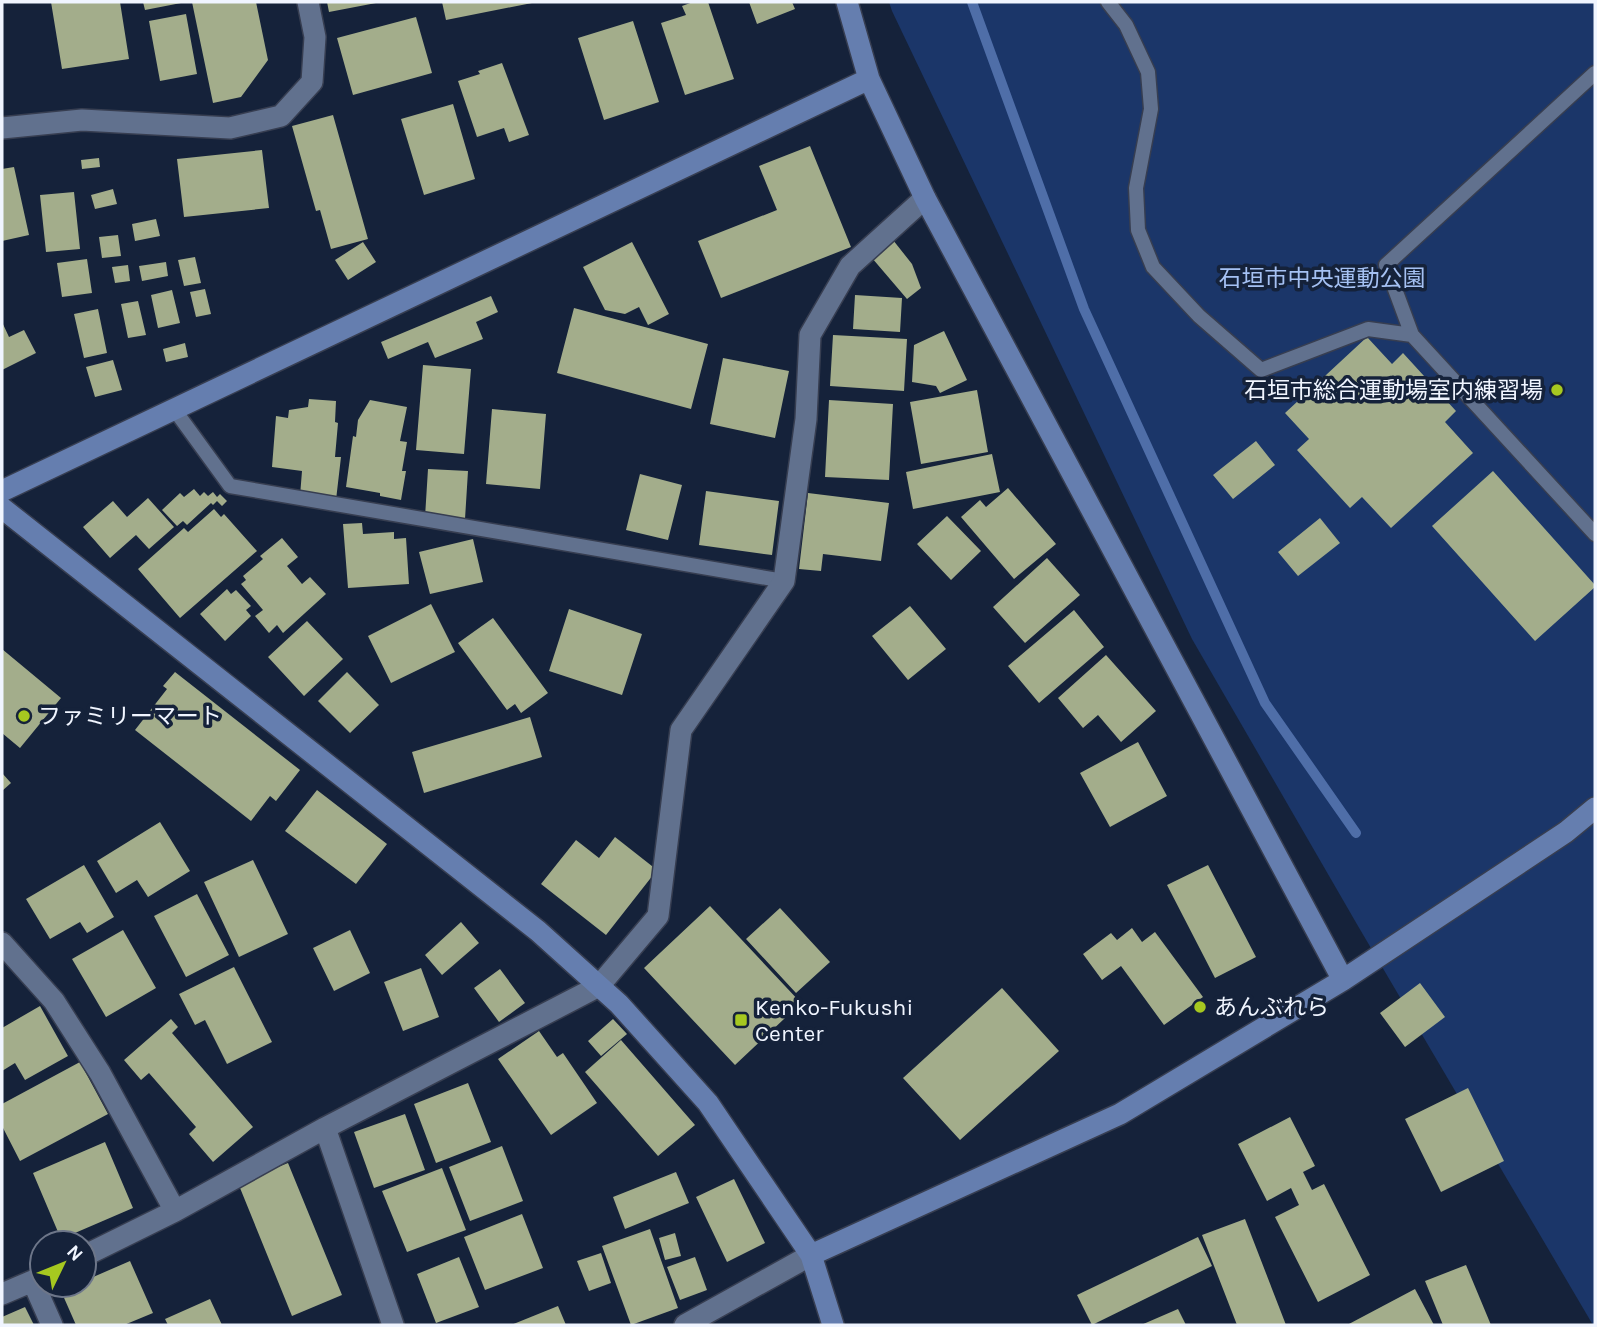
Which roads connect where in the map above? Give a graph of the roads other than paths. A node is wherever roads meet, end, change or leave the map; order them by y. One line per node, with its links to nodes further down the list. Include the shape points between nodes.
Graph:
1 (308, 2): 6 (street, via 315,37 312,82 281,116 230,128 82,120)
2 (847, 2): 5 (street)
3 (1108, 2): 8 (lane, via 1126,25 1148,72 1151,109 1136,188 1138,230 1153,267 1199,316 1261,370 1368,330)
4 (1595, 73): 8 (lane, via 1386,265)
5 (869, 79): 7 (street); 9 (street)
6 (2, 128)
7 (925, 198): 13 (street, via 850,266 810,335 806,419); 16 (street)
8 (1412, 335): 12 (lane)
9 (174, 409): 10 (street); 13 (lane, via 230,486)
10 (2, 491)
11 (2, 508): 17 (street, via 538,931)
12 (1595, 534)
13 (784, 581): 17 (street, via 681,730 658,916)
14 (1595, 808): 16 (street, via 1566,832)
15 (2, 943): 19 (street, via 54,1001 100,1073)
16 (1343, 979): 21 (street, via 1121,1114)
17 (599, 986): 18 (street); 21 (street, via 709,1102)
18 (326, 1128): 19 (street); 26 (street)
19 (175, 1211): 20 (street)
20 (98, 1249)
21 (811, 1255): 27 (street); 28 (street)
22 (28, 1283): 23 (street)
23 (2, 1294)
24 (44, 1299): 25 (street)
25 (52, 1325)
26 (393, 1325)
27 (685, 1325)
28 (833, 1325)

